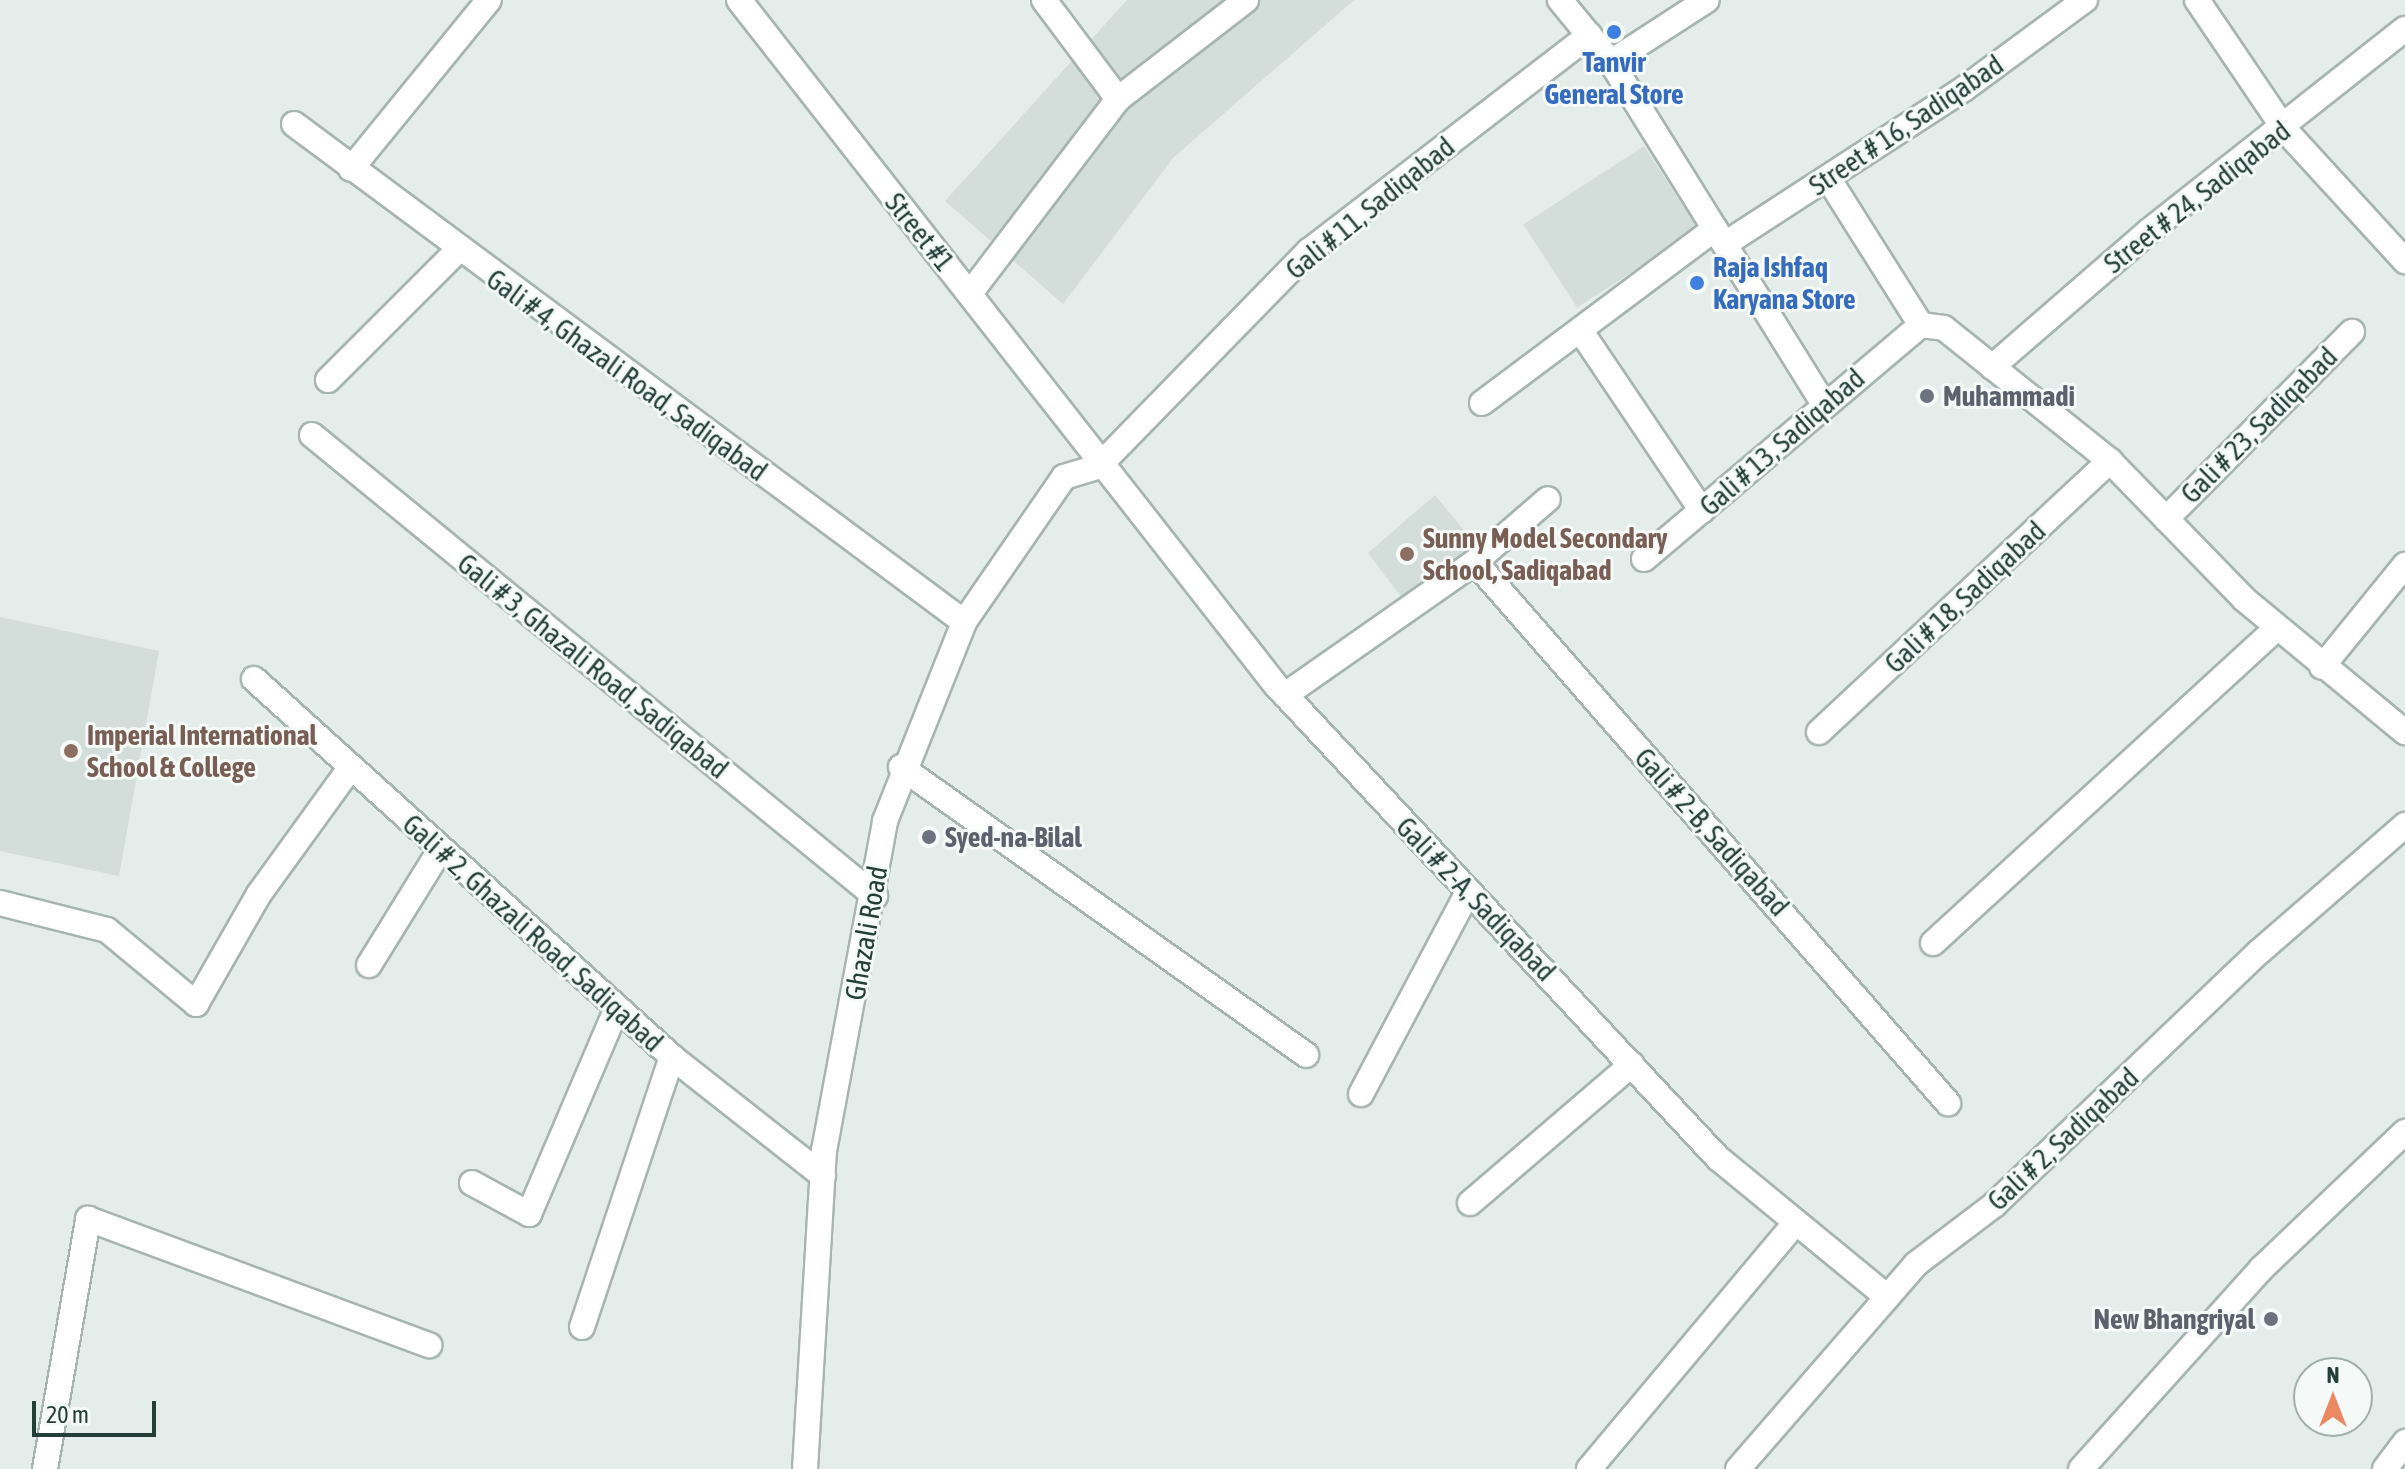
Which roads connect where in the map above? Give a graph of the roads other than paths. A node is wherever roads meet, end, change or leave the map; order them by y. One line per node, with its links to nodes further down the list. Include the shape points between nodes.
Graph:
1 (489, 0): 15 (street)
2 (739, 0): 20 (street, Street #1)
3 (1044, 0): 12 (street)
4 (1246, 0): 12 (street)
5 (1560, 0): 10 (street)
6 (1707, 0): 11 (street)
7 (2085, 0): 16 (street, Street # 16, Sadiqabad)
8 (2197, 0): 14 (street)
9 (2405, 29): 14 (street, Street # 24, Sadiqabad)
10 (1589, 35): 11 (street); 30 (street, Gali # 11, Sadiqabad, via 1309,251)
11 (1611, 62): 17 (street)
12 (1118, 99): 20 (street)
13 (294, 124): 15 (street, Gali # 4, Ghazali Road, Sadiqabad)
14 (2285, 130): 19 (street); 24 (street, Street # 24, Sadiqabad, via 2149,231)
15 (351, 169): 18 (street, Gali # 4, Ghazali Road, Sadiqabad)
16 (1828, 178): 17 (street, Street # 16, Sadiqabad); 21 (street)
17 (1720, 236): 22 (street, Street # 16, Sadiqabad); 27 (street)
18 (458, 250): 25 (street); 37 (street, Gali # 4, Ghazali Road, Sadiqabad)
19 (2405, 261)
20 (971, 292): 30 (street, Street #1)
21 (1921, 325): 24 (street, via 1944,328); 27 (street, Gali # 13, Sadiqabad)
22 (1580, 330): 26 (street, Street # 16, Sadiqabad); 32 (street)
23 (2352, 332): 33 (street, Gali # 23, Sadiqabad)
24 (1992, 367): 29 (street)
25 (328, 380)
26 (1482, 403)
27 (1824, 404): 32 (street, Gali # 13, Sadiqabad)
28 (312, 435): 49 (street, Gali # 3, Ghazali Road, Sadiqabad)
29 (2110, 461): 33 (street); 42 (street, Gali # 18, Sadiqabad)
30 (1099, 466): 37 (street, Ghazali Road, via 1064,477); 41 (street, Gali # 2-A, Sadiqabad)
31 (1548, 499): 35 (street)
32 (1702, 511): 34 (street, Gali # 13, Sadiqabad)
33 (2166, 519): 38 (street)
34 (1644, 559)
35 (1475, 562): 41 (street); 58 (street, Gali # 2-B, Sadiqabad)
36 (2405, 565): 39 (street)
37 (964, 622): 45 (street, Ghazali Road)
38 (2277, 628): 39 (street); 51 (street)
39 (2322, 667): 43 (street)
40 (254, 679): 44 (street, Gali # 2, Ghazali Road, Sadiqabad)
41 (1285, 695): 48 (street, Gali # 2-A, Sadiqabad)
42 (1819, 732)
43 (2405, 732)
44 (351, 767): 47 (street, Gali # 2, Ghazali Road, Sadiqabad); 50 (street, via 259,894 196,1004 107,930)
45 (901, 767): 49 (street, Ghazali Road); 54 (street)
46 (2405, 825): 64 (street, Gali # 2, Sadiqabad)
47 (440, 850): 52 (street); 53 (street, Gali # 2, Ghazali Road, Sadiqabad)
48 (1468, 892): 56 (street, Gali # 2-A, Sadiqabad); 57 (street)
49 (875, 896): 60 (street, Ghazali Road)
50 (0, 903)
51 (1933, 943)
52 (369, 965)
53 (617, 1008): 55 (street, Gali # 2, Ghazali Road, Sadiqabad); 61 (street, via 529,1214)
54 (1306, 1055)
55 (672, 1057): 60 (street, Gali # 2, Ghazali Road, Sadiqabad); 65 (street)
56 (1632, 1064): 62 (street); 63 (street, Gali # 2-A, Sadiqabad, via 1718,1158)
57 (1361, 1094)
58 (1948, 1103)
59 (2405, 1132): 72 (street, via 2261,1269)
60 (823, 1176): 69 (street, Ghazali Road)
61 (472, 1183)
62 (1470, 1203)
63 (1796, 1222): 64 (street, Gali # 2-A, Sadiqabad); 70 (street)
64 (1887, 1297): 71 (street, Gali # 2, Sadiqabad)
65 (582, 1327)
66 (429, 1345): 68 (street, via 88,1219)
67 (2405, 1442): 73 (street)
68 (45, 1469)
69 (805, 1469)
70 (1589, 1469)
71 (1738, 1469)
72 (2081, 1469)
73 (2385, 1469)

